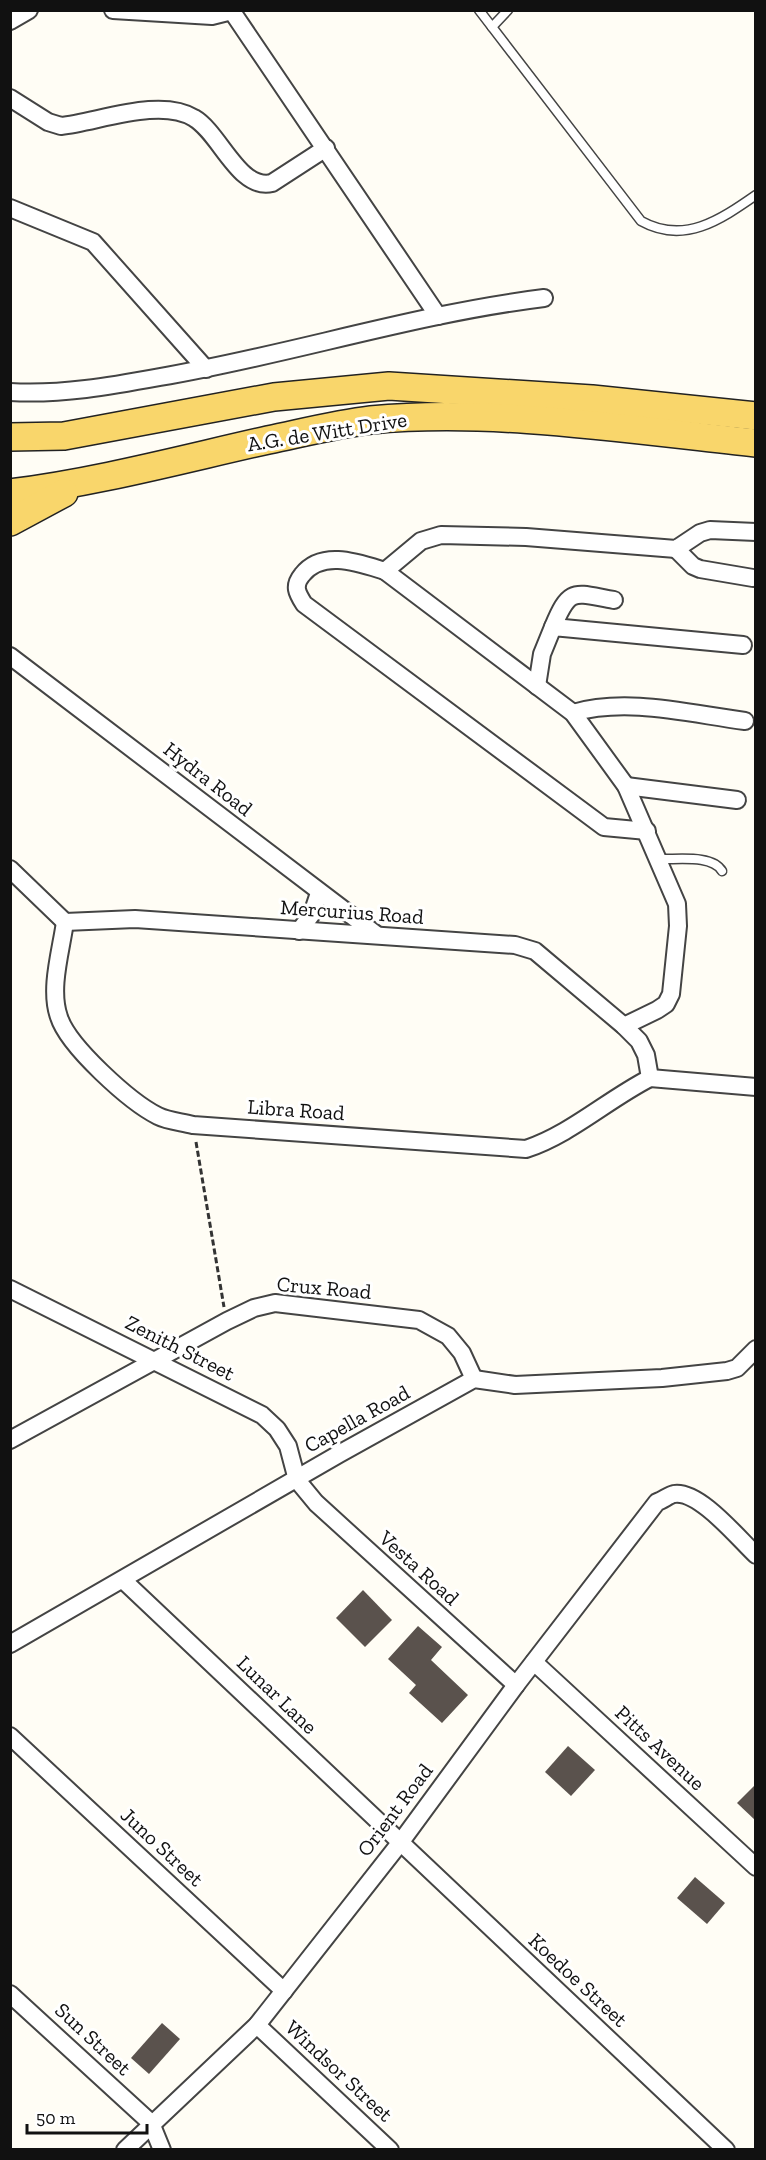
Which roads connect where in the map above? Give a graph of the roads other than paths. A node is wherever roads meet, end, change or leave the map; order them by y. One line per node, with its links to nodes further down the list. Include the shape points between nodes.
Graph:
1 (29, 10): 6 (street)
2 (113, 10): 5 (street, via 213,16)
3 (480, 10): 7 (lane)
4 (508, 10): 7 (lane)
5 (232, 11): 9 (street)
6 (10, 21)
7 (492, 27): 10 (lane, via 641,221 659,231 710,225)
8 (10, 98): 9 (street, via 61,126 149,111 192,116 243,174 262,185 272,183)
9 (326, 148): 13 (street)
10 (756, 195)
11 (10, 208): 14 (street, via 93,242)
12 (544, 298): 13 (street)
13 (438, 316): 14 (street)
14 (206, 369): 15 (street, via 72,391)
15 (10, 392)
16 (527, 407): 17 (main road, A.G. de Witt Drive); 19 (main road, A.G. de Witt Drive, via 389,386 325,390 64,436); 21 (main road, A.G. de Witt Drive, via 369,421)
17 (591, 412): 18 (main road, A.G. de Witt Drive); 20 (main road, A.G. de Witt Drive)
18 (756, 416)
19 (10, 438)
20 (756, 443)
21 (95, 480): 22 (main road, A.G. de Witt Drive); 23 (main road)
22 (10, 493)
23 (10, 522)
24 (756, 532): 25 (street, via 700,533)
25 (676, 549): 26 (street, via 526,537 441,535 422,541); 27 (street, via 700,569)
26 (385, 571): 32 (street); 37 (street, via 336,559 321,561 306,569 296,581 296,592 304,604 604,827)
27 (753, 578)
28 (614, 600): 29 (street, via 579,594 570,597 562,605)
29 (553, 627): 30 (street); 32 (street, via 542,654)
30 (743, 645)
31 (10, 656): 41 (street, Hydra Road)
32 (537, 686): 33 (street)
33 (573, 713): 34 (street, via 620,706); 35 (street)
34 (745, 721)
35 (626, 786): 36 (street); 37 (street)
36 (737, 800)
37 (647, 831): 38 (street)
38 (657, 859): 40 (lane, via 710,861); 45 (street, via 677,904 671,994 666,1004)
39 (10, 869): 42 (street)
40 (722, 872)
41 (319, 893): 43 (street, via 312,914); 44 (street, Hydra Road)
42 (65, 922): 43 (street, Mercurius Road, via 135,919); 46 (street, Libra Road, via 56,996 58,1016 67,1036 135,1100 159,1117 193,1125 526,1149 560,1134)
43 (299, 931): 44 (street, Mercurius Road)
44 (378, 936): 45 (street, Mercurius Road, via 515,945 535,951)
45 (624, 1026): 46 (street, Mercurius Road, via 646,1055)
46 (650, 1078): 47 (street)
47 (756, 1087)
48 (10, 1289): 50 (street, Zenith Street)
49 (756, 1349): 51 (street, via 737,1368 694,1375 549,1385)
50 (154, 1359): 51 (street, Crux Road, via 254,1308 275,1303 419,1320 448,1336 462,1353); 52 (street, Crux Road); 53 (street, Zenith Street, via 262,1415 288,1446)
51 (474, 1379): 53 (street, Capella Road)
52 (10, 1440)
53 (297, 1480): 55 (street, Capella Road); 58 (street, Vesta Road, via 349,1535)
54 (756, 1554): 57 (street, Orient Road, via 702,1503 687,1495 673,1494 657,1502 644,1516)
55 (123, 1580): 56 (street, Capella Road); 60 (street, Lunar Lane)
56 (10, 1644)
57 (534, 1662): 58 (street, Orient Road); 61 (street, Pitts Avenue)
58 (516, 1685): 60 (street, Orient Road)
59 (10, 1736): 62 (street, Juno Street)
60 (400, 1843): 62 (street, Orient Road); 69 (street, Koedoe Street)
61 (756, 1867)
62 (284, 1991): 64 (street, Orient Road)
63 (10, 1994): 65 (street, Sun Street)
64 (257, 2025): 65 (street, Orient Road); 68 (street, Windsor Street)
65 (151, 2123): 66 (street, Orient Road); 67 (street, Sun Street)
66 (125, 2150)
67 (162, 2150)
68 (390, 2150)
69 (726, 2150)

